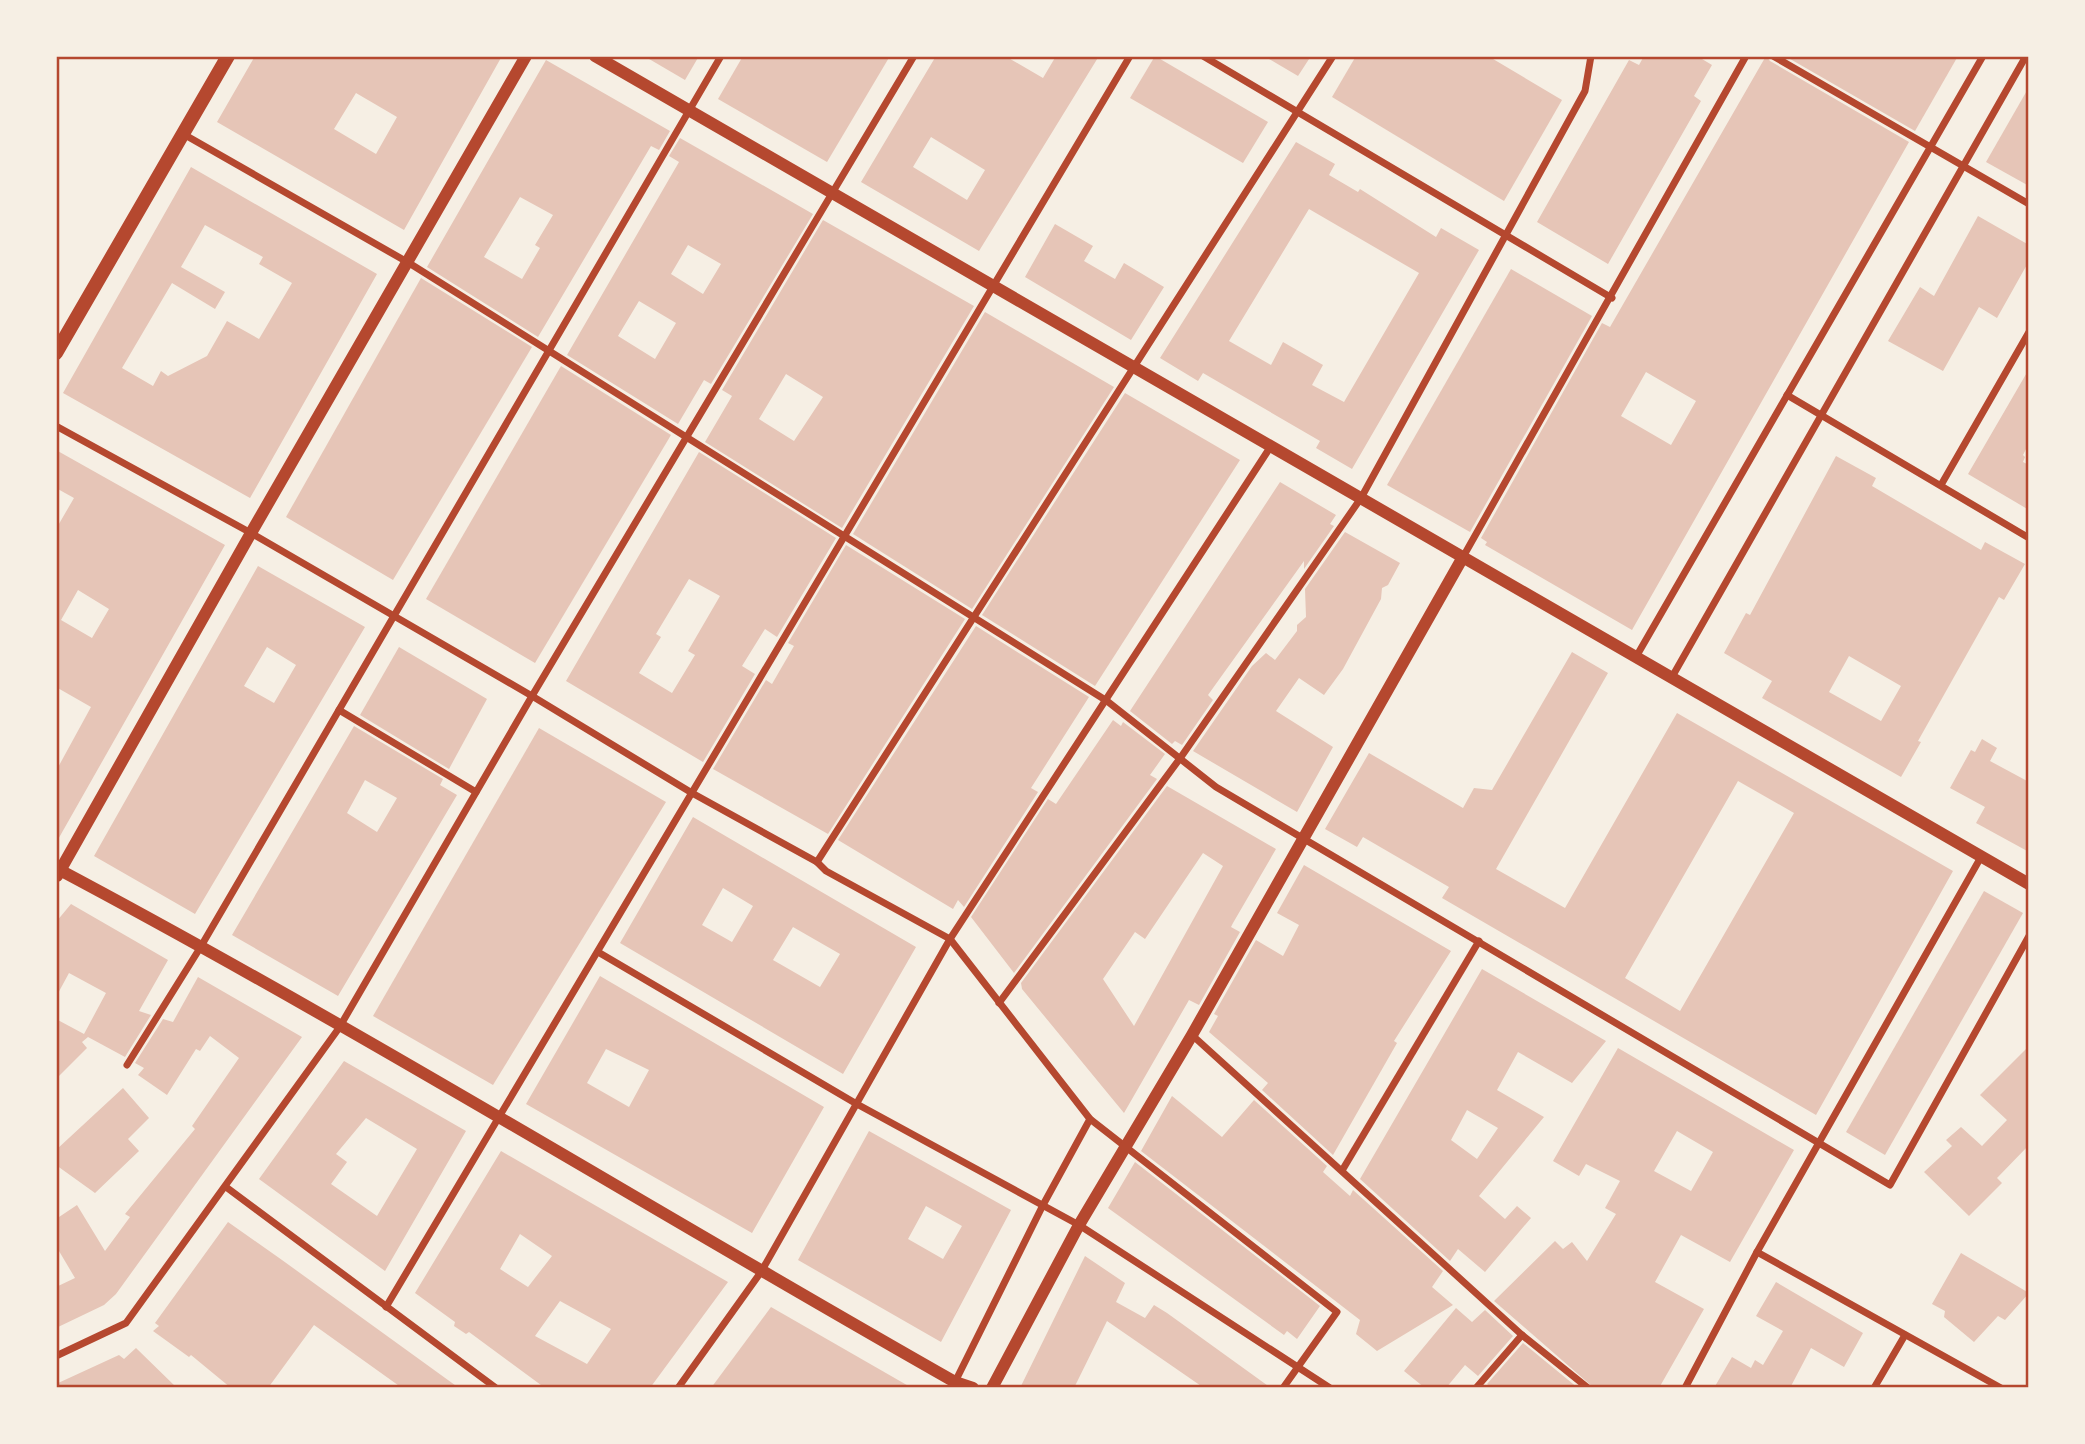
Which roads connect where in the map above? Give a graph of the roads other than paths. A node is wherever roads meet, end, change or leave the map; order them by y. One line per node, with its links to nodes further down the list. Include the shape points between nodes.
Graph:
1 (228, 56): 16 (main road)
2 (526, 56): 22 (street)
3 (595, 56): 14 (street)
4 (721, 56): 14 (street)
5 (914, 56): 19 (street)
6 (1130, 56): 23 (street)
7 (1203, 56): 15 (street)
8 (1333, 56): 15 (street)
9 (1591, 56): 21 (street, via 1585,91)
10 (1746, 56): 24 (street)
11 (1773, 56): 17 (street)
12 (1983, 56): 17 (street)
13 (2026, 56): 18 (street)
14 (690, 110): 19 (street); 26 (street)
15 (1297, 111): 21 (street); 28 (street)
16 (185, 135): 22 (street); 27 (main road)
17 (1929, 147): 18 (street); 29 (street)
18 (1965, 166): 20 (street); 30 (street)
19 (832, 193): 23 (street); 32 (street)
20 (2029, 204)
21 (1506, 236): 24 (street); 35 (street)
22 (409, 263): 26 (street); 36 (street)
23 (994, 286): 28 (street); 37 (street)
24 (1612, 298): 39 (street)
25 (2029, 332): 34 (street)
26 (548, 351): 32 (street); 40 (street)
27 (56, 353)
28 (1134, 367): 33 (street); 41 (street)
29 (1787, 395): 30 (street); 42 (street)
30 (1822, 416): 34 (street); 43 (street)
31 (56, 426): 36 (street)
32 (688, 438): 37 (street); 44 (street)
33 (1271, 446): 35 (street); 45 (street)
34 (1941, 485): 38 (street)
35 (1361, 498): 39 (street); 47 (street)
36 (251, 533): 40 (street); 53 (street)
37 (844, 537): 41 (street); 49 (street)
38 (2029, 538)
39 (1463, 557): 42 (street); 50 (street)
40 (391, 616): 44 (street); 46 (street)
41 (973, 618): 45 (street); 52 (street)
42 (1636, 657): 43 (street)
43 (1672, 677): 51 (street)
44 (532, 696): 48 (street); 49 (street)
45 (1107, 701): 47 (street); 56 (street)
46 (339, 710): 48 (street); 58 (street)
47 (1181, 757): 50 (street, via 1216,787); 60 (street)
48 (476, 792): 61 (street)
49 (692, 793): 52 (street); 59 (street)
50 (1303, 838): 57 (street); 62 (street)
51 (1980, 857): 54 (street); 67 (street)
52 (817, 862): 56 (street)
53 (58, 872): 58 (street)
54 (2029, 884)
55 (2029, 936): 67 (street, via 1890,1185)
56 (950, 939): 60 (street); 64 (street)
57 (1479, 941): 67 (street); 69 (street)
58 (200, 948): 61 (street); 63 (street)
59 (598, 952): 64 (street); 65 (street)
60 (999, 1003): 66 (street)
61 (339, 1028): 65 (street); 70 (street)
62 (1192, 1035): 68 (street); 69 (street)
63 (127, 1065)
64 (855, 1103): 71 (street); 74 (street)
65 (497, 1118): 74 (street); 75 (street)
66 (1090, 1119): 68 (street); 71 (street)
67 (1820, 1143): 73 (street)
68 (1124, 1147): 72 (street); 79 (street, via 1337,1312)
69 (1343, 1169): 76 (street)
70 (226, 1187): 75 (street); 78 (street, via 126,1323)
71 (1043, 1205): 72 (street); 80 (street)
72 (1079, 1224): 79 (street); 84 (street)
73 (1757, 1252): 77 (street); 89 (street)
74 (761, 1272): 80 (street); 82 (street)
75 (386, 1307): 81 (street)
76 (1522, 1335): 87 (street); 88 (street)
77 (1905, 1335): 90 (street); 91 (street)
78 (56, 1356)
79 (1295, 1368): 85 (street); 86 (street)
80 (954, 1385): 83 (street)
81 (496, 1388)
82 (678, 1388)
83 (973, 1388)
84 (992, 1388)
85 (1283, 1388)
86 (1330, 1388)
87 (1476, 1388)
88 (1588, 1388)
89 (1685, 1388)
90 (1874, 1388)
91 (2001, 1388)

